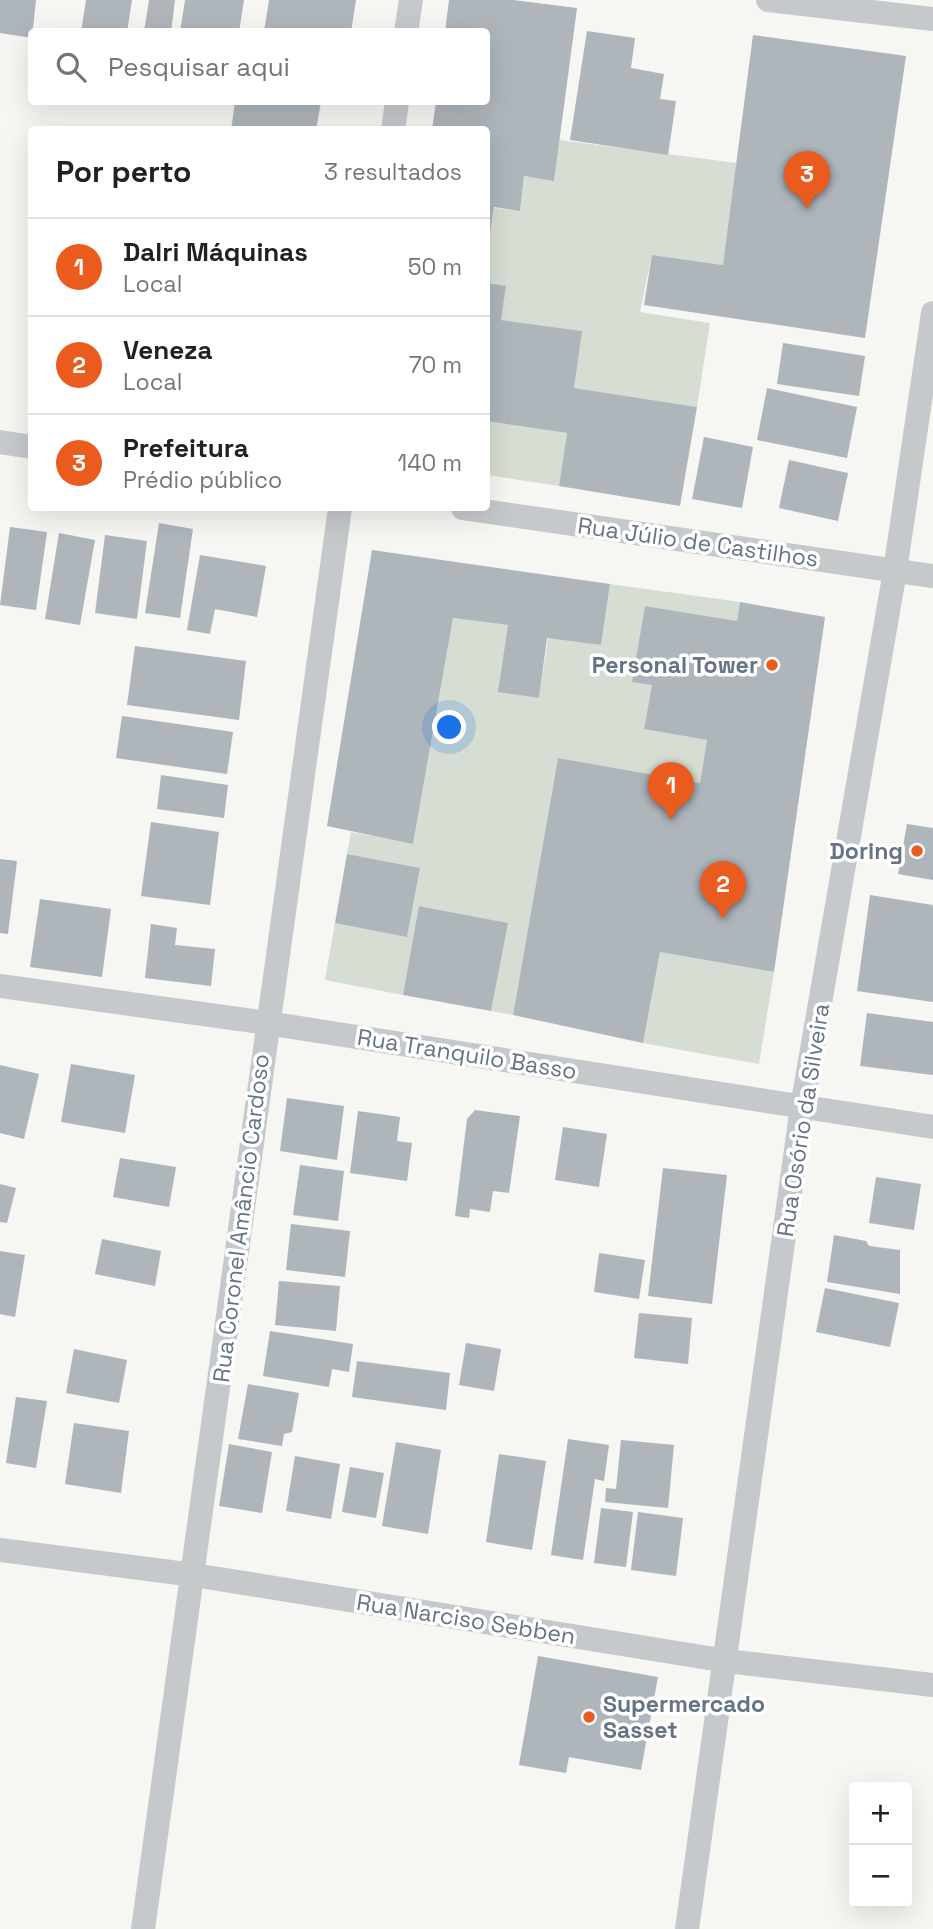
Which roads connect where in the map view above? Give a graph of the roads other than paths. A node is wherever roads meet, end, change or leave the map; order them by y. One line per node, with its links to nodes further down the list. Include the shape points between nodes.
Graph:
1 (411, 0): 4 (street)
2 (768, 0): 3 (street)
3 (933, 19)
4 (407, 28)
5 (397, 105): 6 (street)
6 (394, 126)
7 (933, 313): 12 (street, Rua Osório da Silveira)
8 (0, 442): 9 (street)
9 (28, 446)
10 (340, 511): 15 (street, Rua Coronel Amâncio Cardoso)
11 (484, 511): 12 (street, Rua Júlio de Castilhos)
12 (895, 571): 13 (street, Rua Júlio de Castilhos); 16 (street, Rua Osório da Silveira)
13 (933, 576)
14 (0, 986): 15 (street, Rua Tranquilo Basso)
15 (267, 1023): 16 (street, Rua Tranquilo Basso); 19 (street, Rua Coronel Amâncio Cardoso)
16 (802, 1107): 17 (street, Rua Tranquilo Basso); 20 (street, Rua Osório da Silveira)
17 (933, 1126)
18 (0, 1550): 19 (street, Rua Narciso Sebben)
19 (194, 1575): 20 (street, Rua Narciso Sebben); 22 (street, Rua Coronel Amâncio Cardoso)
20 (727, 1661): 21 (street, Rua Narciso Sebben); 23 (street, Rua Osório da Silveira)
21 (933, 1685)
22 (142, 1929)
23 (687, 1929)

